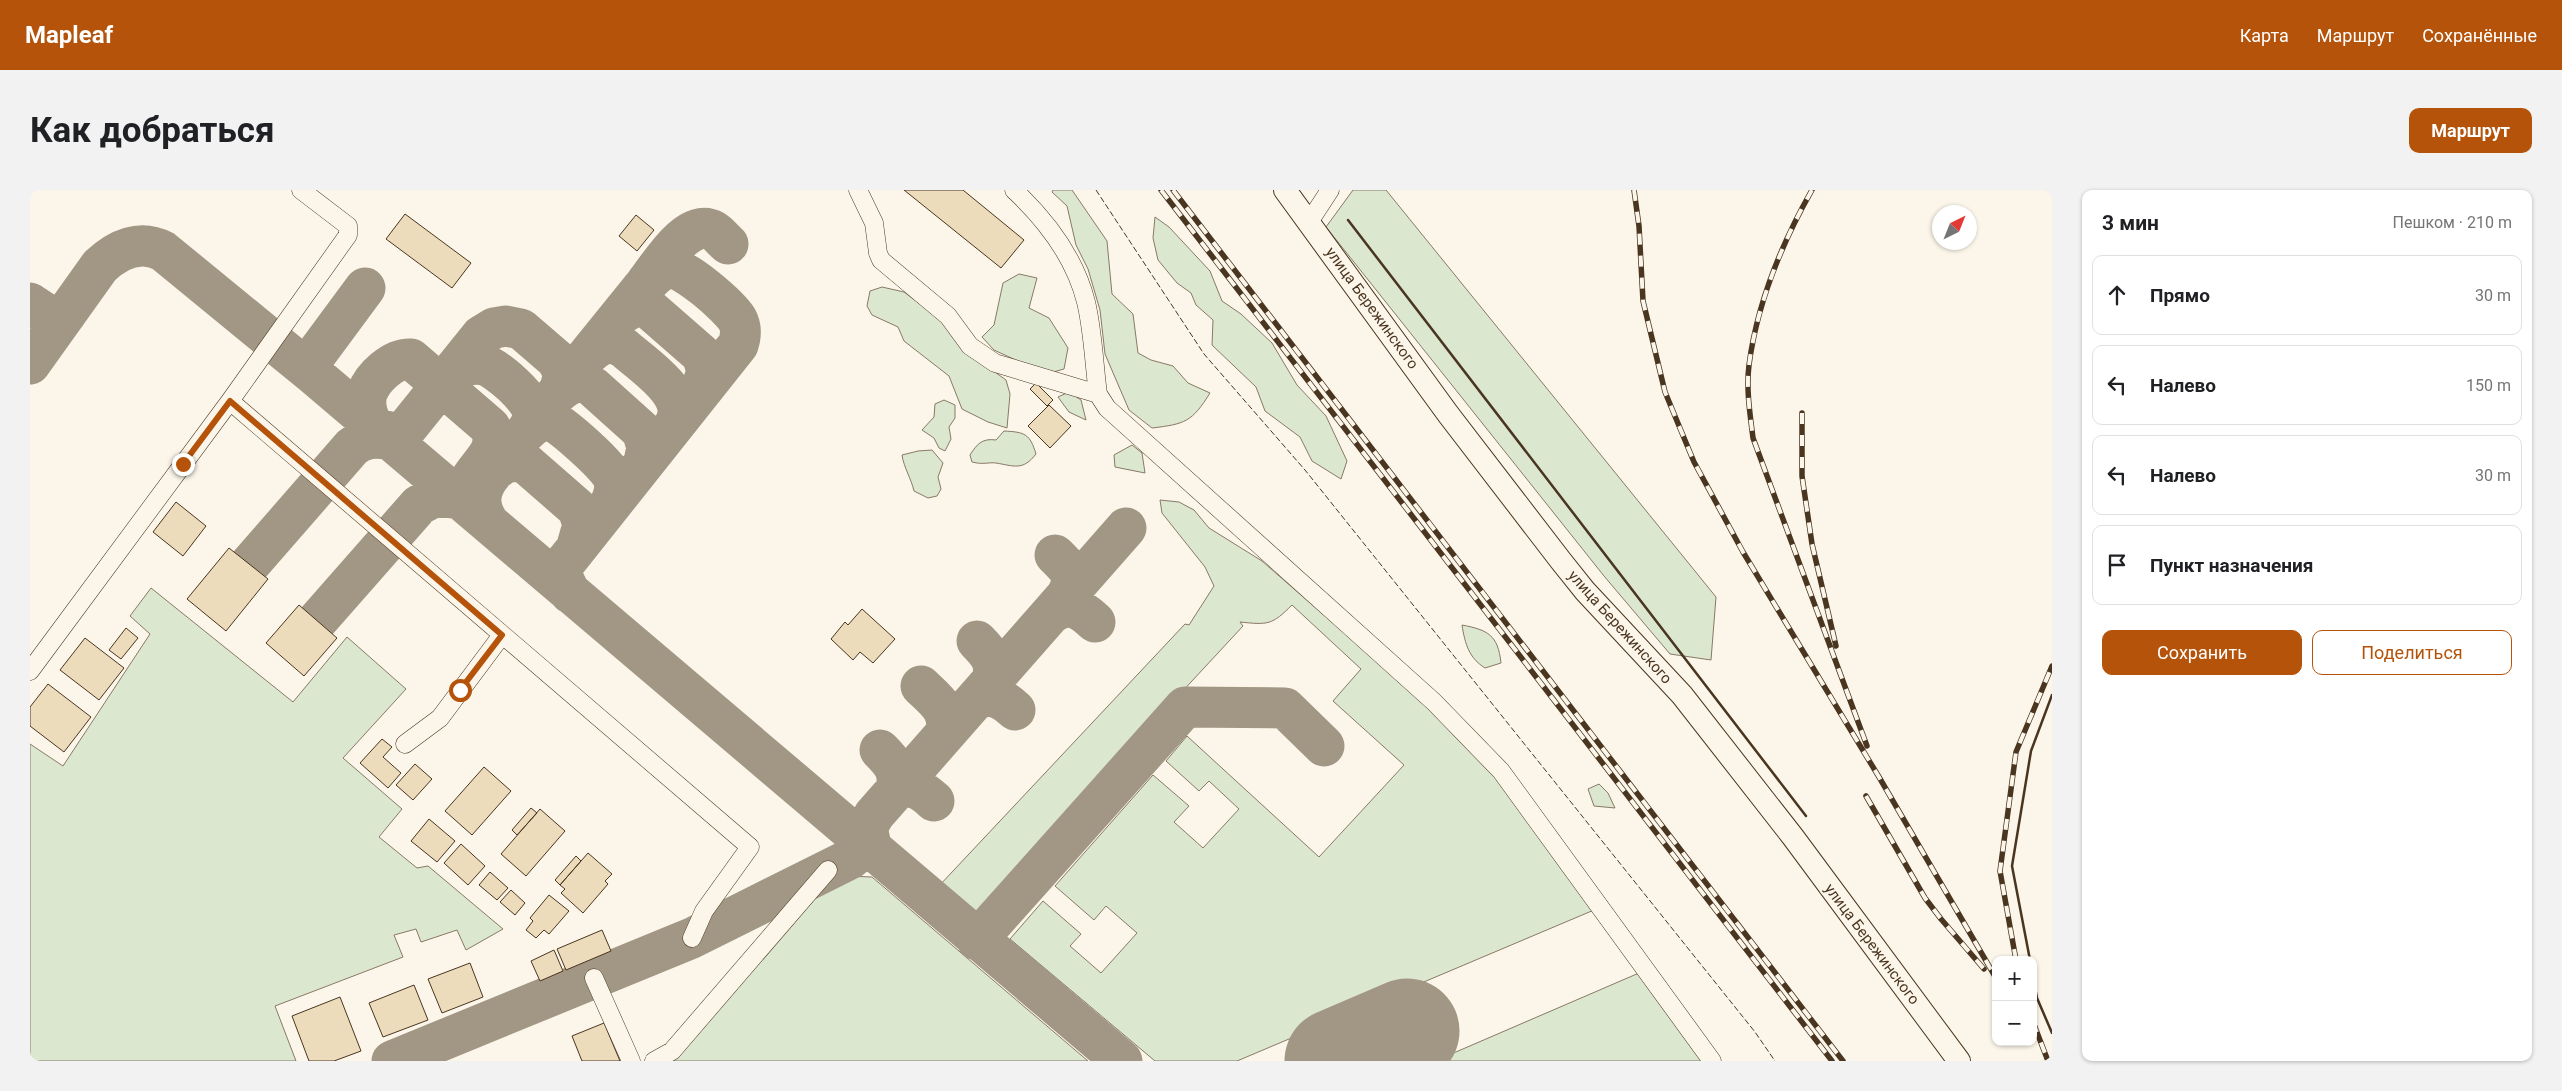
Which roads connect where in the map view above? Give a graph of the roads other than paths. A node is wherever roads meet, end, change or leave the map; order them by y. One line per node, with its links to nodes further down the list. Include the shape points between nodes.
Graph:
1 (301, 190): 8 (street, via 348,226 350,232)
2 (858, 190): 7 (street, via 874,223 881,260 948,316 970,346 995,363)
3 (1014, 190): 7 (street, via 1044,219 1066,255 1083,294)
4 (1285, 190): 6 (main road, улица Бережинского)
5 (1330, 190): 6 (street)
6 (1309, 222): 18 (main road, улица Бережинского, via 1448,414 1561,561 1682,695 1793,837)
7 (1098, 394): 17 (street, via 1107,408 1434,702 1501,771)
8 (230, 401): 9 (street); 10 (street)
9 (502, 635): 11 (street, via 440,718); 13 (street, via 750,847 704,911)
10 (30, 671)
11 (405, 744)
12 (828, 870): 16 (street, via 672,1051)
13 (692, 938)
14 (594, 978): 15 (street)
15 (631, 1061)
16 (654, 1061)
17 (1712, 1061)
18 (1959, 1061)

